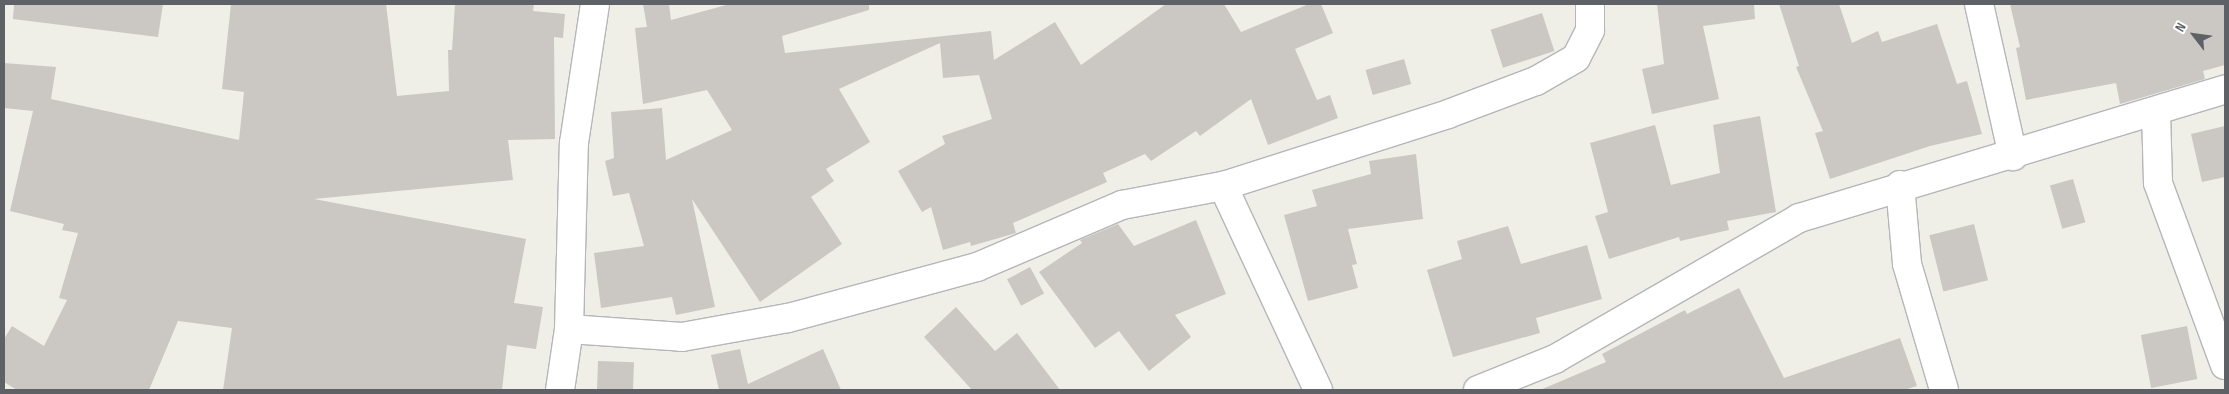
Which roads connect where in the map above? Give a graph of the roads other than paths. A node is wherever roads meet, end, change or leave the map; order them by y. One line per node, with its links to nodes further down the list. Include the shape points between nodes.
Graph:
1 (595, 4): 9 (street, via 574,142)
2 (1590, 4): 8 (street, via 1590,30 1576,58 1536,82 1448,114)
3 (1979, 4): 6 (street)
4 (2225, 89): 5 (street)
5 (2156, 110): 6 (street); 10 (street, via 2158,184)
6 (2013, 156): 7 (street)
7 (1900, 185): 13 (street, via 1799,218 1555,359); 14 (street, via 1907,264)
8 (1223, 186): 9 (street, via 1122,205 977,268 788,318 682,337); 12 (street)
9 (569, 329): 11 (street)
10 (2225, 365)
11 (560, 390)
12 (1318, 390)
13 (1478, 390)
14 (1944, 390)

